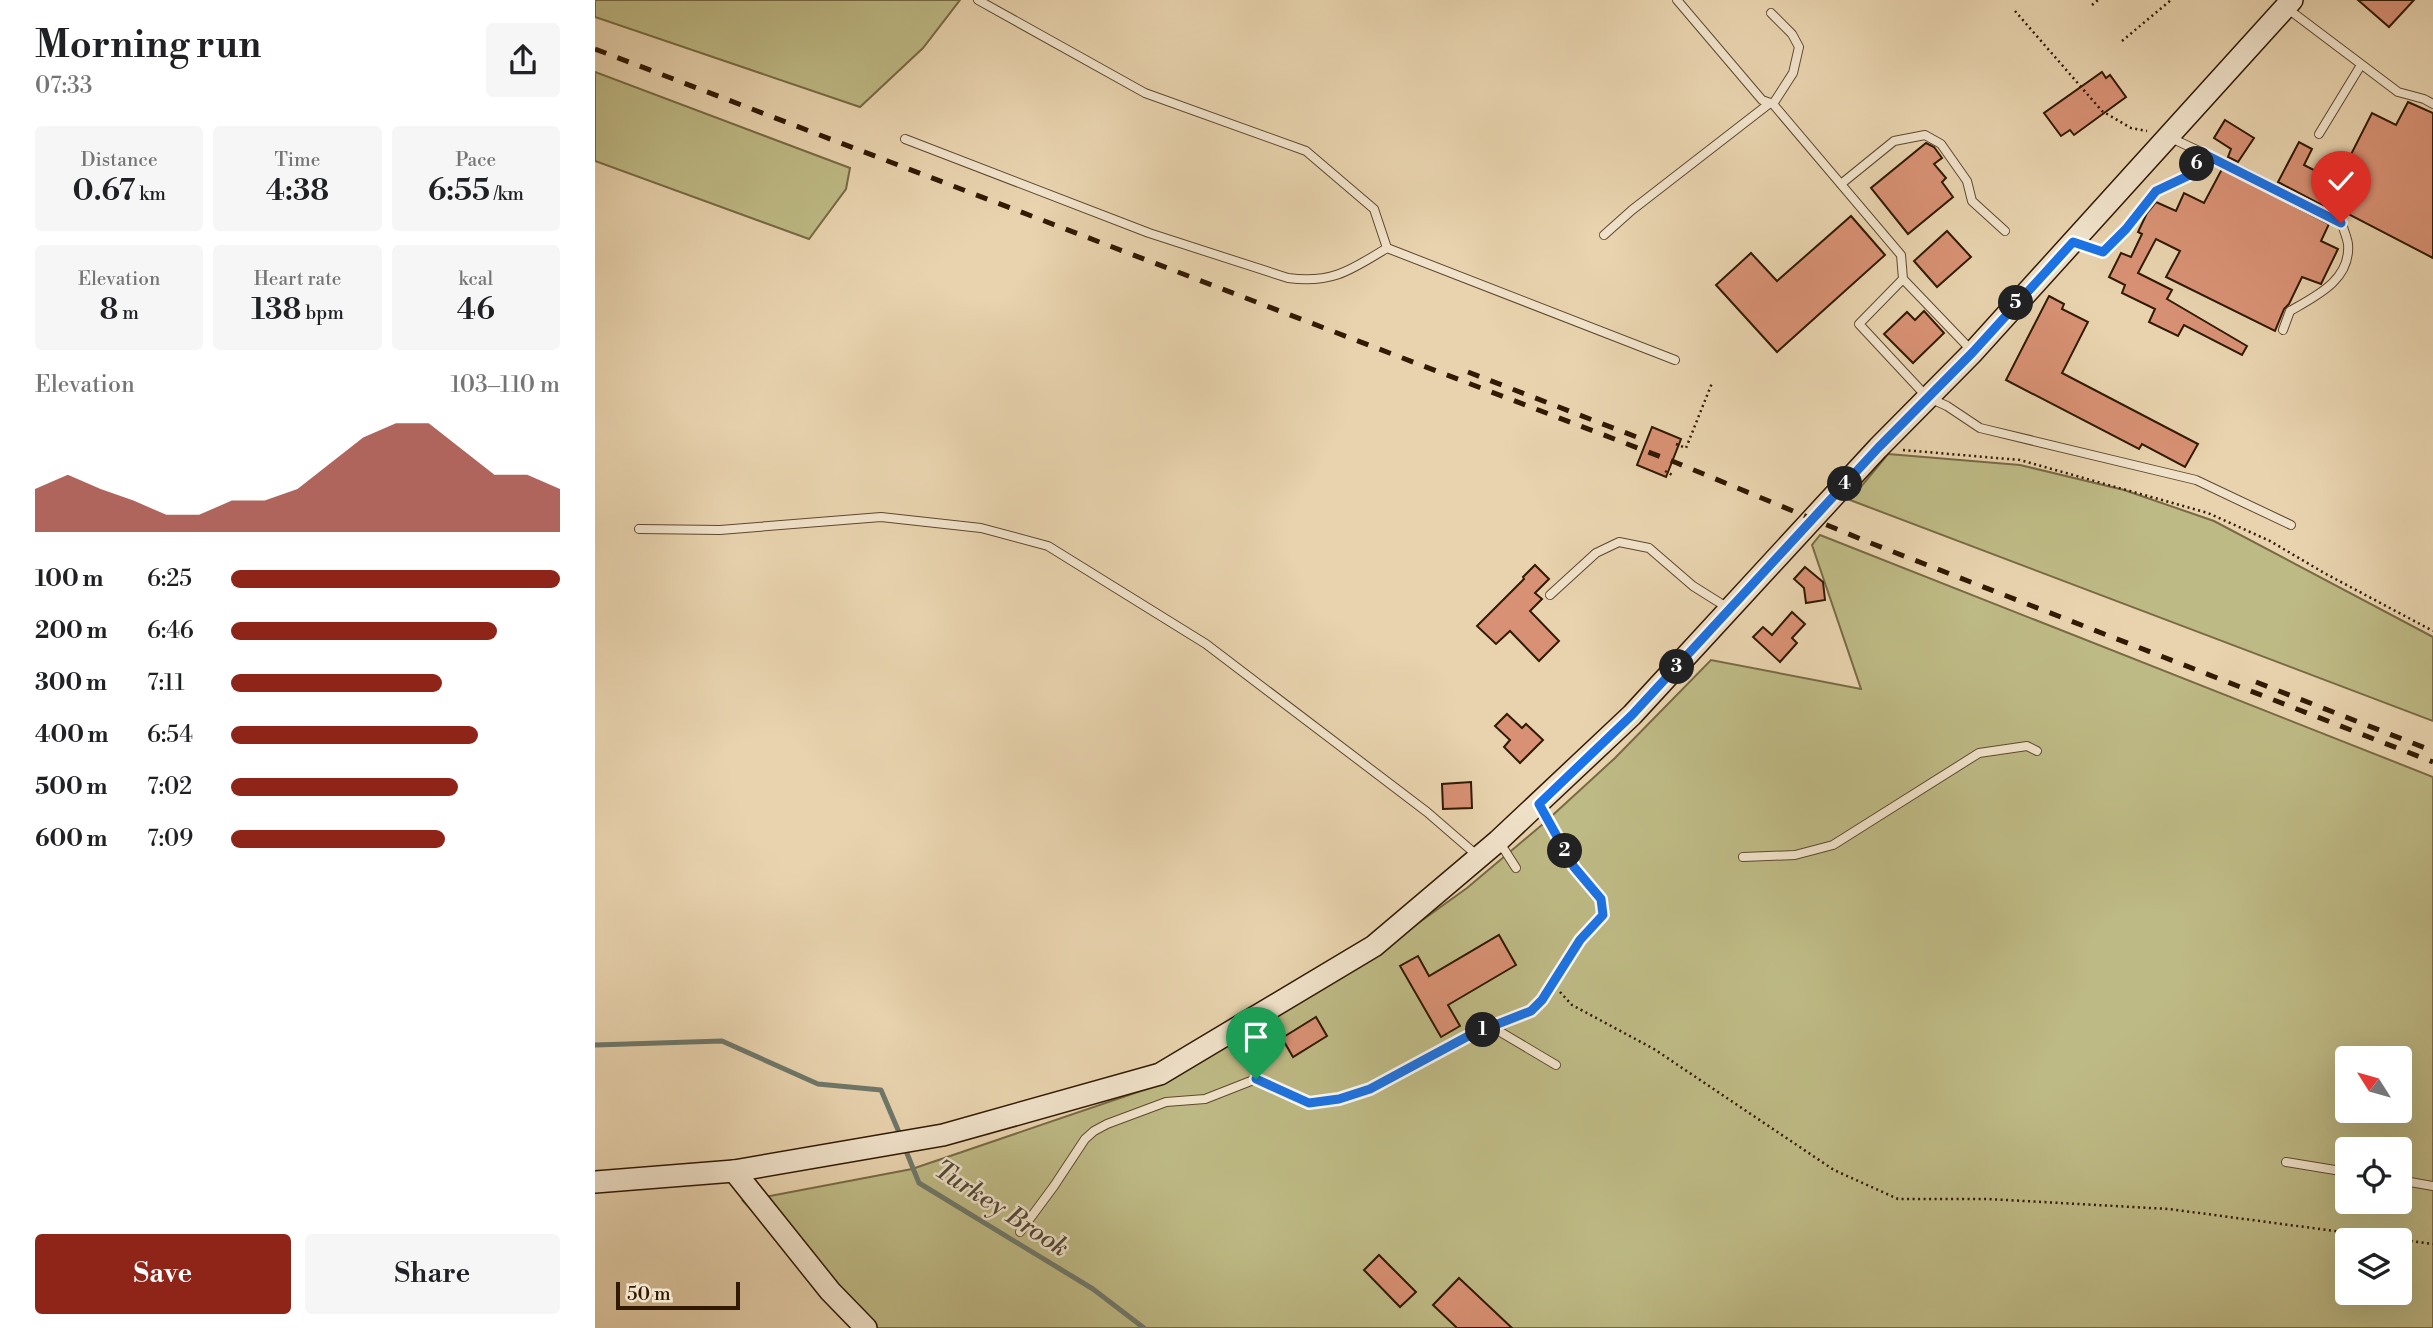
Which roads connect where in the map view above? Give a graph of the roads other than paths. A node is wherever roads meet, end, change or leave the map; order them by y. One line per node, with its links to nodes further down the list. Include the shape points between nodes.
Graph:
1 (978, 0): 16 (lane, via 1145,93 1306,151 1374,209)
2 (1677, 0): 6 (lane, via 1762,100)
3 (2289, 3): 5 (lane); 9 (street)
4 (1771, 13): 6 (lane, via 1799,47 1793,73)
5 (2361, 65): 7 (lane, via 2398,92); 8 (lane)
6 (1772, 103): 12 (lane); 14 (lane)
7 (2433, 104)
8 (2319, 134)
9 (2168, 137): 11 (lane); 15 (street)
10 (905, 139): 16 (lane, via 1149,233 1288,278 1331,279)
11 (2202, 153): 15 (lane, via 2192,174 2156,191 2103,252); 18 (lane, via 2341,223 2348,244 2346,263 2317,297 2290,311)
12 (1841, 184): 13 (lane, via 1894,141 1925,135 1941,144 1967,181 1972,201); 17 (lane, via 1901,255)
13 (2005, 231)
14 (1604, 235)
15 (2073, 242): 19 (street)
16 (1387, 248): 20 (lane)
17 (1903, 279): 19 (lane); 21 (lane, via 1859,324)
18 (2283, 330)
19 (1973, 352): 21 (street)
20 (1675, 360)
21 (1927, 397): 22 (lane, via 1980,428 2196,480); 25 (street)
22 (2291, 526)
23 (639, 529): 28 (lane, via 720,530 881,517 981,528 1048,547 1206,644)
24 (1550, 595): 25 (lane, via 1596,553 1619,542 1649,548 1693,586)
25 (1730, 609): 27 (street, via 1632,715)
26 (2037, 751): 29 (lane, via 2027,746 1979,753 1833,845 1795,855)
27 (1499, 841): 28 (street); 30 (lane)
28 (1479, 857): 36 (street, via 1374,946 1160,1073 943,1135)
29 (1743, 857)
30 (1516, 868)
31 (1553, 982): 32 (lane, via 1531,1011)
32 (1492, 1027): 33 (lane); 40 (lane, via 1370,1089 1339,1099 1309,1103 1256,1079 1217,1096 1167,1102 1107,1124 1086,1139)
33 (1556, 1065)
34 (2286, 1162): 35 (lane)
35 (2335, 1170)
36 (734, 1171): 37 (street); 41 (street, via 830,1292)
37 (595, 1182)
38 (2412, 1182): 39 (lane)
39 (2433, 1186)
40 (1020, 1232)
41 (866, 1328)

